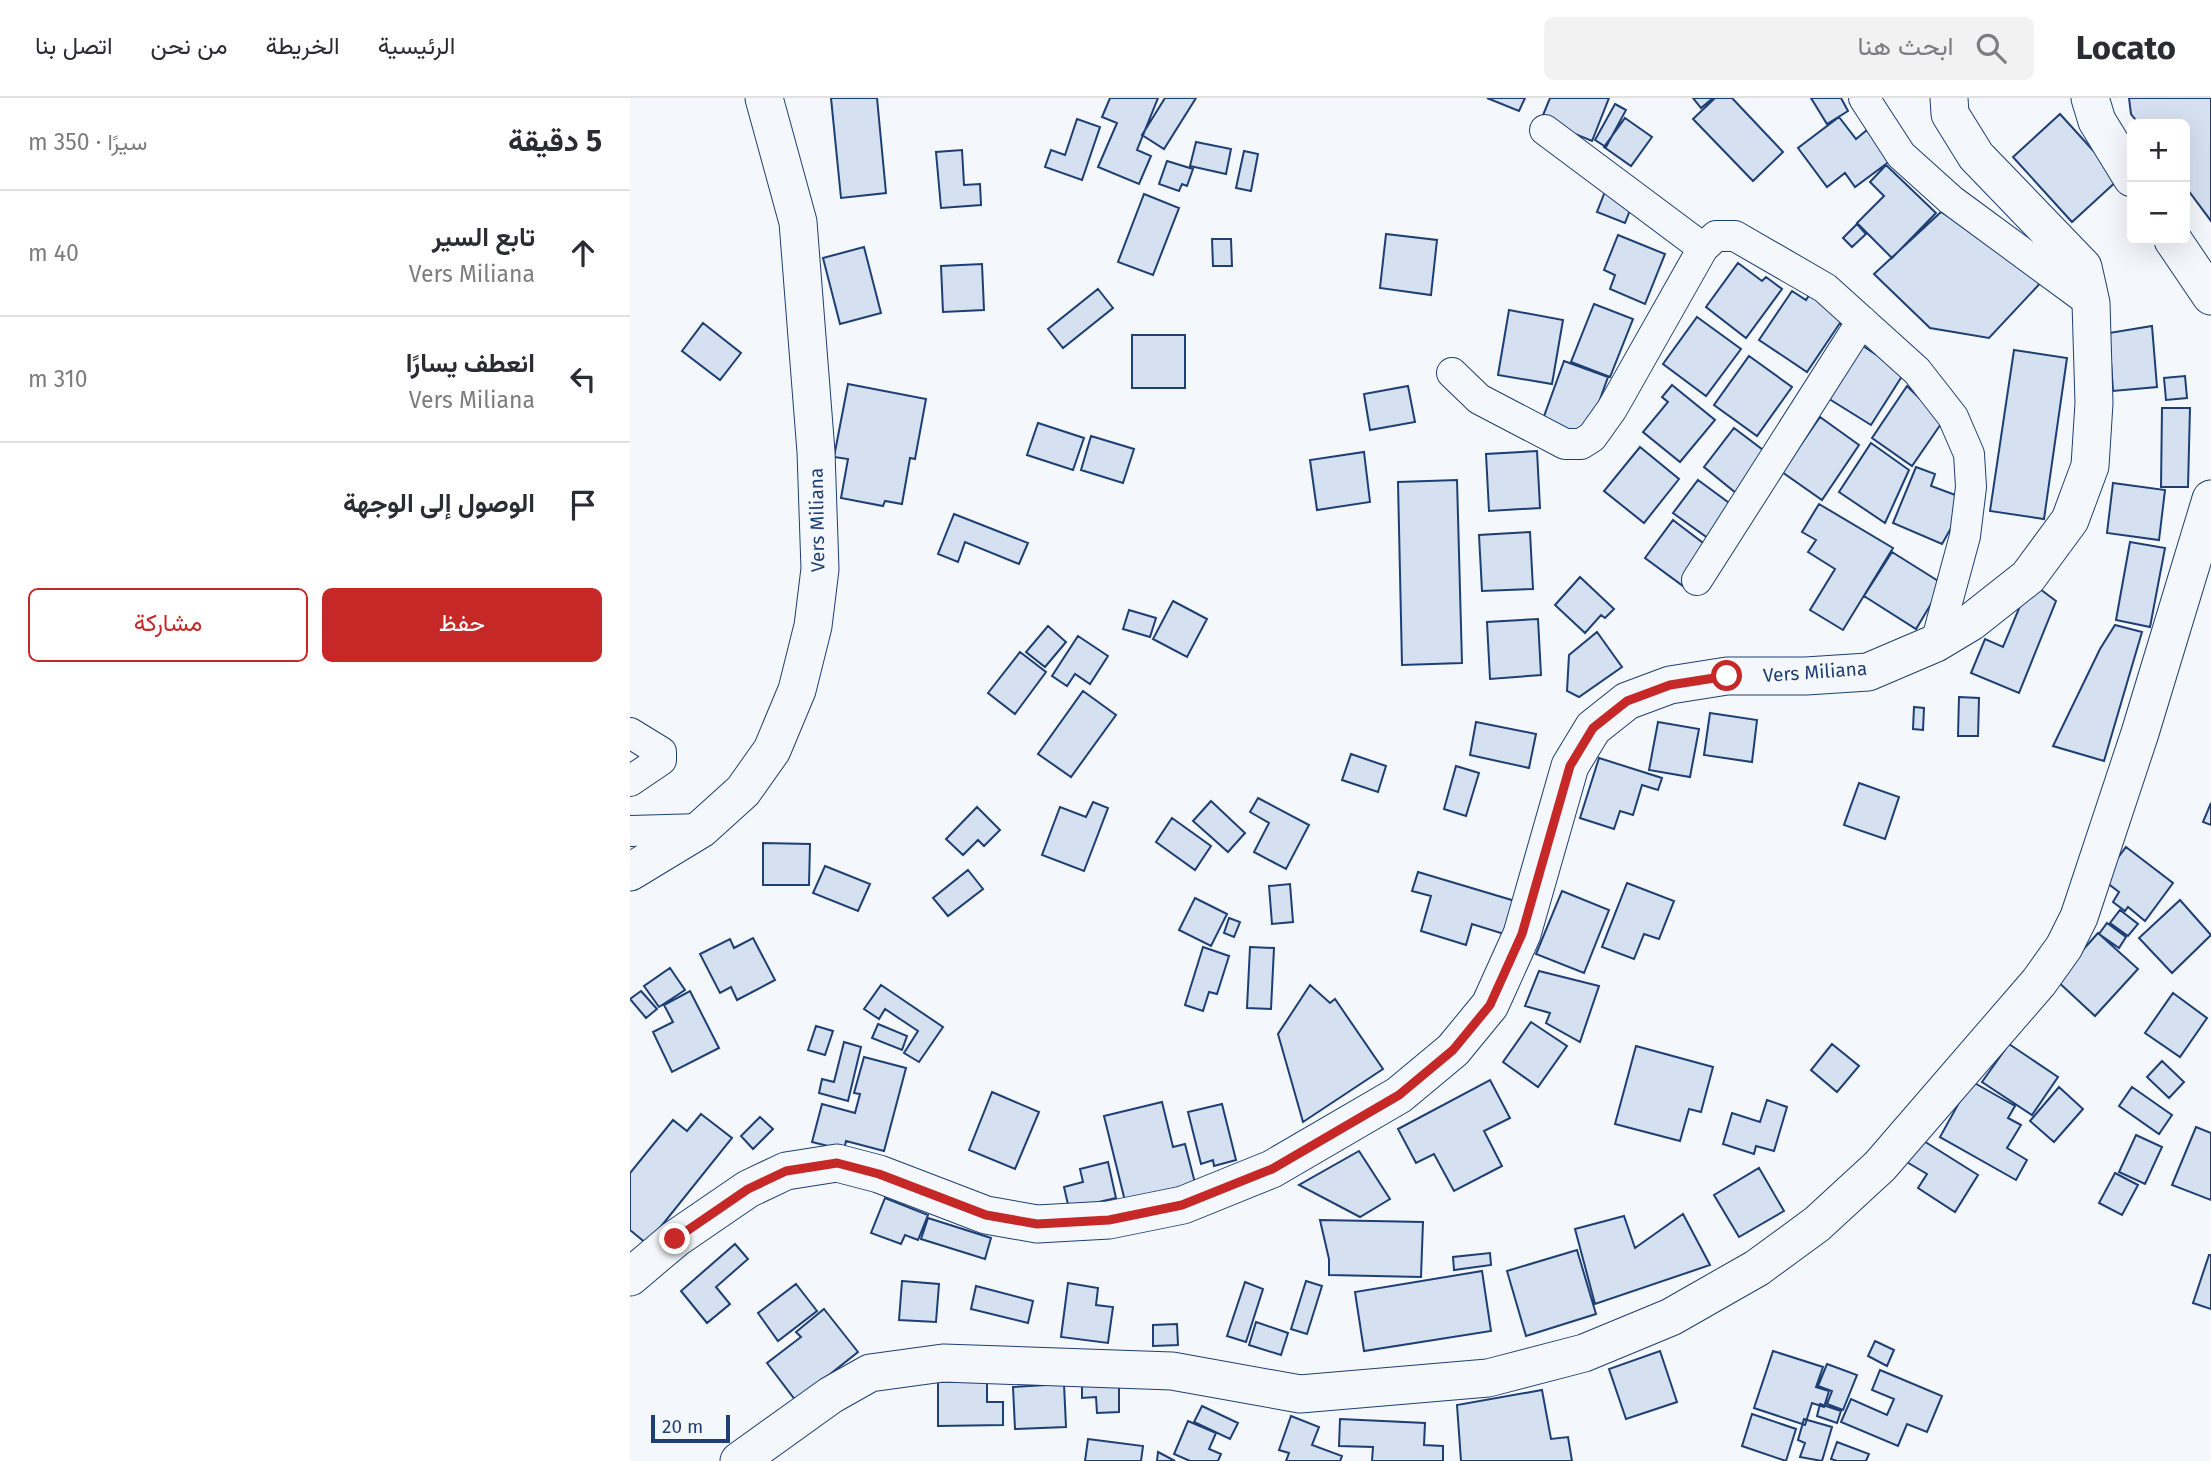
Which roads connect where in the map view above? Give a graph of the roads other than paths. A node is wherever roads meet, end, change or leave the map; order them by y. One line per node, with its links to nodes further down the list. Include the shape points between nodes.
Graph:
1 (764, 98): 18 (main road, Vers Miliana, via 798,222 820,569 813,626 797,690 772,750 743,791)
2 (1864, 98): 10 (street, via 1901,155 1951,200)
3 (1949, 98): 10 (main road, Vers Miliana, via 1950,114 1976,156 2083,267)
4 (2090, 98): 6 (main road, via 2097,121)
5 (1545, 130): 8 (street)
6 (2127, 170)
7 (2176, 245): 9 (main road)
8 (1703, 248): 11 (street, via 1716,236 1735,236 1825,288); 12 (street, via 1612,409 1592,437 1581,444 1565,444 1479,399)
9 (2211, 296)
10 (2091, 303): 15 (main road, Vers Miliana, via 2094,402 2090,467 2070,520 2028,577)
11 (1862, 321): 14 (street); 15 (street, via 1917,370 1953,417 1969,454 1971,487 1965,536)
12 (1452, 373)
13 (2211, 499): 22 (main road, via 2140,733 2079,917 2064,947 1880,1166 1817,1224 1757,1268 1671,1317 1609,1343 1488,1378 1300,1394 1172,1371 943,1363 870,1373)
14 (1697, 580)
15 (1936, 643): 21 (main road, Vers Miliana, via 1868,671 1727,676 1670,685 1627,701 1593,728 1570,766 1522,934 1490,1005 1453,1050 1399,1095 1272,1169 1182,1205 1109,1220 1037,1224 986,1215 837,1163 786,1171 727,1203)
16 (630, 733): 17 (street, via 661,751 662,760)
17 (630, 781)
18 (701, 829): 19 (street); 20 (main road, Vers Miliana)
19 (630, 831)
20 (630, 872)
21 (630, 1277)
22 (739, 1461)

